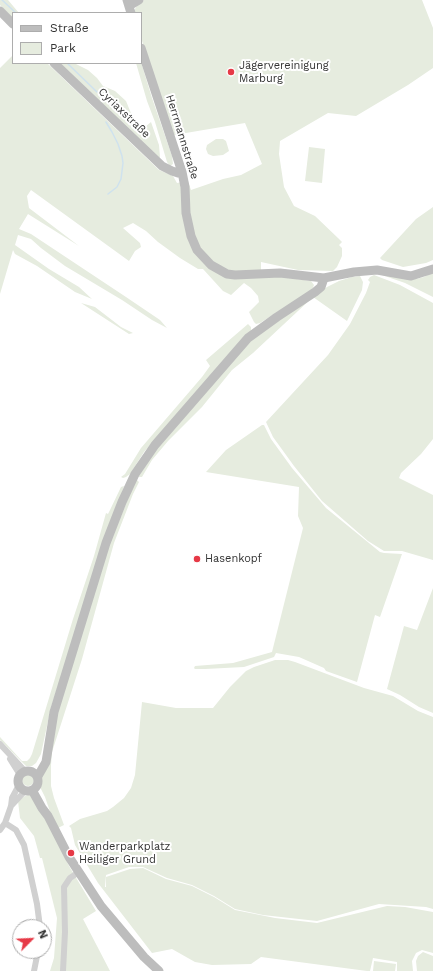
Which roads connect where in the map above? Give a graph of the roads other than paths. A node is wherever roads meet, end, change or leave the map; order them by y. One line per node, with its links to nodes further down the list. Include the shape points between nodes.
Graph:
1 (139, 0): 2 (street)
2 (129, 6)
3 (0, 11): 4 (street)
4 (12, 23)
5 (142, 51): 7 (street, Herrmannstraße)
6 (55, 64): 7 (street, Cyriaxstraße, via 162,166 178,173)
7 (182, 172): 9 (street, Herrmannstraße, via 186,218 191,236 197,250 211,264 223,272 235,275 280,273)
8 (433, 269): 9 (street, Herrmannstraße, via 411,276 377,270)
9 (324, 278): 11 (street, via 315,292 248,338 145,458 122,502 106,543 54,712 46,762)
10 (2, 746): 11 (street)
11 (29, 773): 12 (street, via 18,781); 12 (street, via 39,782)
12 (28, 788): 13 (street, via 11,806); 15 (street, via 48,816)
13 (5, 823): 14 (street); 16 (street, via 16,830 24,845)
14 (0, 830)
15 (79, 872): 19 (street, via 70,878 64,887); 20 (street, via 101,906)
16 (39, 919)
17 (36, 959): 18 (street)
18 (34, 971)
19 (63, 971)
20 (159, 971)

